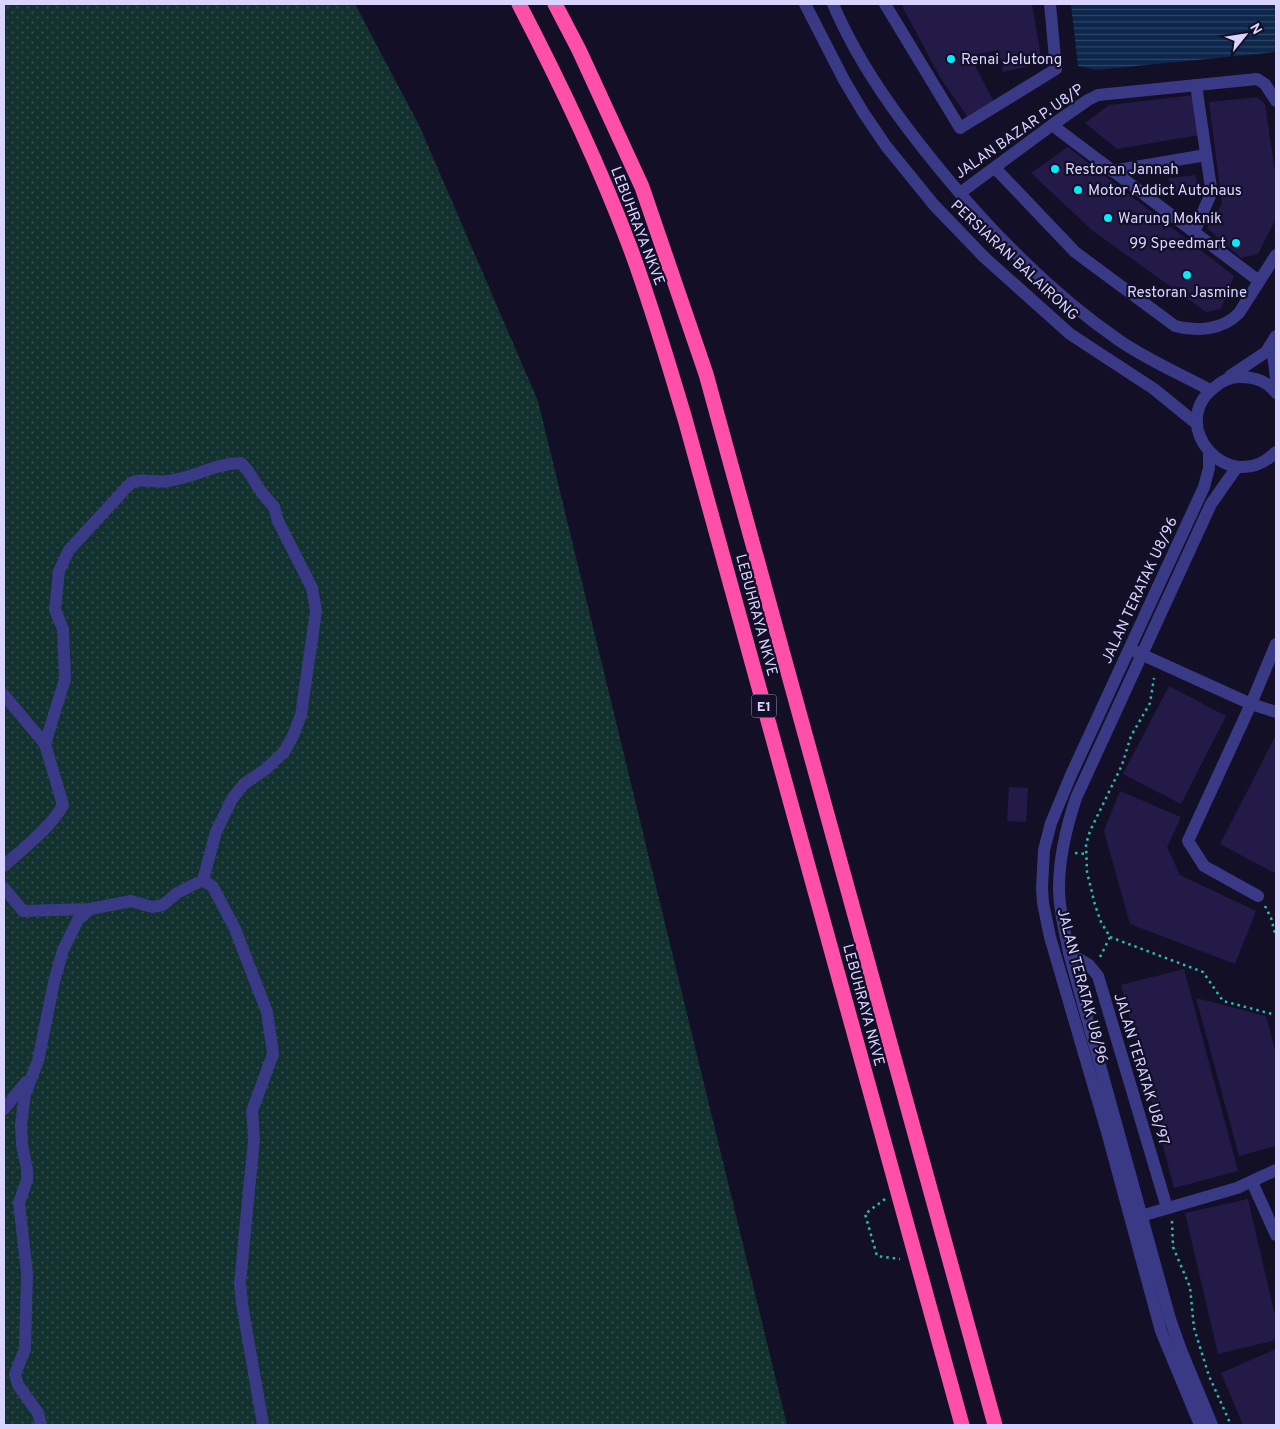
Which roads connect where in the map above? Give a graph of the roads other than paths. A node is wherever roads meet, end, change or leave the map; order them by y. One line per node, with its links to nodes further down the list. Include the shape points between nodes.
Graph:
1 (519, 4): 48 (highway, LEBUHRAYA NKVE / E1, via 592,154 628,242 659,331)
2 (555, 4): 49 (highway, LEBUHRAYA NKVE / E1, via 642,187 706,374)
3 (805, 4): 23 (street, PERSIARAN BALAIRONG, via 863,112 934,205 990,262 1070,334 1154,389)
4 (833, 4): 13 (street, PERSIARAN BALAIRONG, via 877,85 924,151)
5 (885, 4): 6 (street, via 960,128 1056,69)
6 (1050, 4)
7 (1196, 85): 8 (street, JALAN BAZAR P. U8/P, via 1256,80 1265,84); 9 (street, JALAN BAZAR P. U8/P, via 1098,95); 10 (street)
8 (1274, 96)
9 (1052, 125): 11 (street, JALAN BAZAR P. U8/P); 12 (street)
10 (1206, 155): 12 (street); 14 (street, via 1210,196)
11 (995, 168): 13 (street, JALAN BAZAR P. U8/P); 16 (street, via 1074,252 1175,326 1201,329 1231,321)
12 (1112, 171): 14 (street)
13 (960, 193): 21 (street, PERSIARAN BALAIRONG, via 1010,250 1064,299 1120,341)
14 (1194, 232): 16 (street)
15 (1276, 254): 16 (street)
16 (1259, 281)
17 (1276, 336): 20 (street, via 1266,352)
18 (1276, 341): 19 (street, via 1273,354)
19 (1276, 378)
20 (1221, 382): 21 (street); 22 (street, via 1249,377 1262,381)
21 (1210, 390): 23 (street, via 1202,400)
22 (1276, 393)
23 (1197, 424): 24 (street)
24 (1209, 452): 26 (street, via 1226,464); 28 (street, JALAN TERATAK U8/96, via 1204,487)
25 (1274, 456): 26 (street, via 1254,465)
26 (1237, 467): 28 (street, JALAN TERATAK U8/96, via 1211,504)
27 (1276, 644): 30 (street)
28 (1136, 651): 30 (street); 38 (street, JALAN TERATAK U8/96, via 1067,826 1059,889); 44 (street, JALAN TERATAK U8/96, via 1071,775 1051,823 1044,850 1042,888 1050,937 1107,1132)
29 (4, 695): 32 (street)
30 (1252, 704): 31 (street); 36 (street, via 1188,841 1204,866)
31 (1276, 712)
32 (45, 744): 33 (street, via 63,805 38,836); 34 (street, via 65,679 63,629 55,610 60,571 69,550 126,487 136,481 188,478 220,465 240,463 274,506 278,521 312,588 316,610 301,715 293,736 284,752 244,784 232,799 216,832)
33 (4, 866)
34 (203, 880): 37 (street, via 177,893 163,905 152,907 131,901); 47 (street, via 213,888 235,929 267,1012 273,1054 252,1111 254,1139 240,1283)
35 (4, 888): 37 (street, via 23,911)
36 (1258, 896)
37 (90, 909): 39 (street, via 78,920 64,950)
38 (1068, 953): 43 (street, JALAN TERATAK U8/97, via 1090,965 1098,976); 44 (street, JALAN TERATAK U8/96)
39 (33, 1074): 40 (street); 46 (street, via 25,1094 20,1125 27,1169 27,1180 19,1202 27,1273 25,1349 16,1374 18,1386 38,1413)
40 (4, 1109)
41 (1276, 1170): 42 (street)
42 (1252, 1182): 43 (street); 45 (street)
43 (1167, 1208): 44 (street)
44 (1136, 1217): 50 (street, JALAN TERATAK U8/96, via 1161,1331); 51 (street, JALAN TERATAK U8/96, via 1181,1350)
45 (1276, 1235)
46 (41, 1425)
47 (263, 1425)
48 (962, 1425)
49 (995, 1425)
50 (1200, 1425)
51 (1212, 1425)

